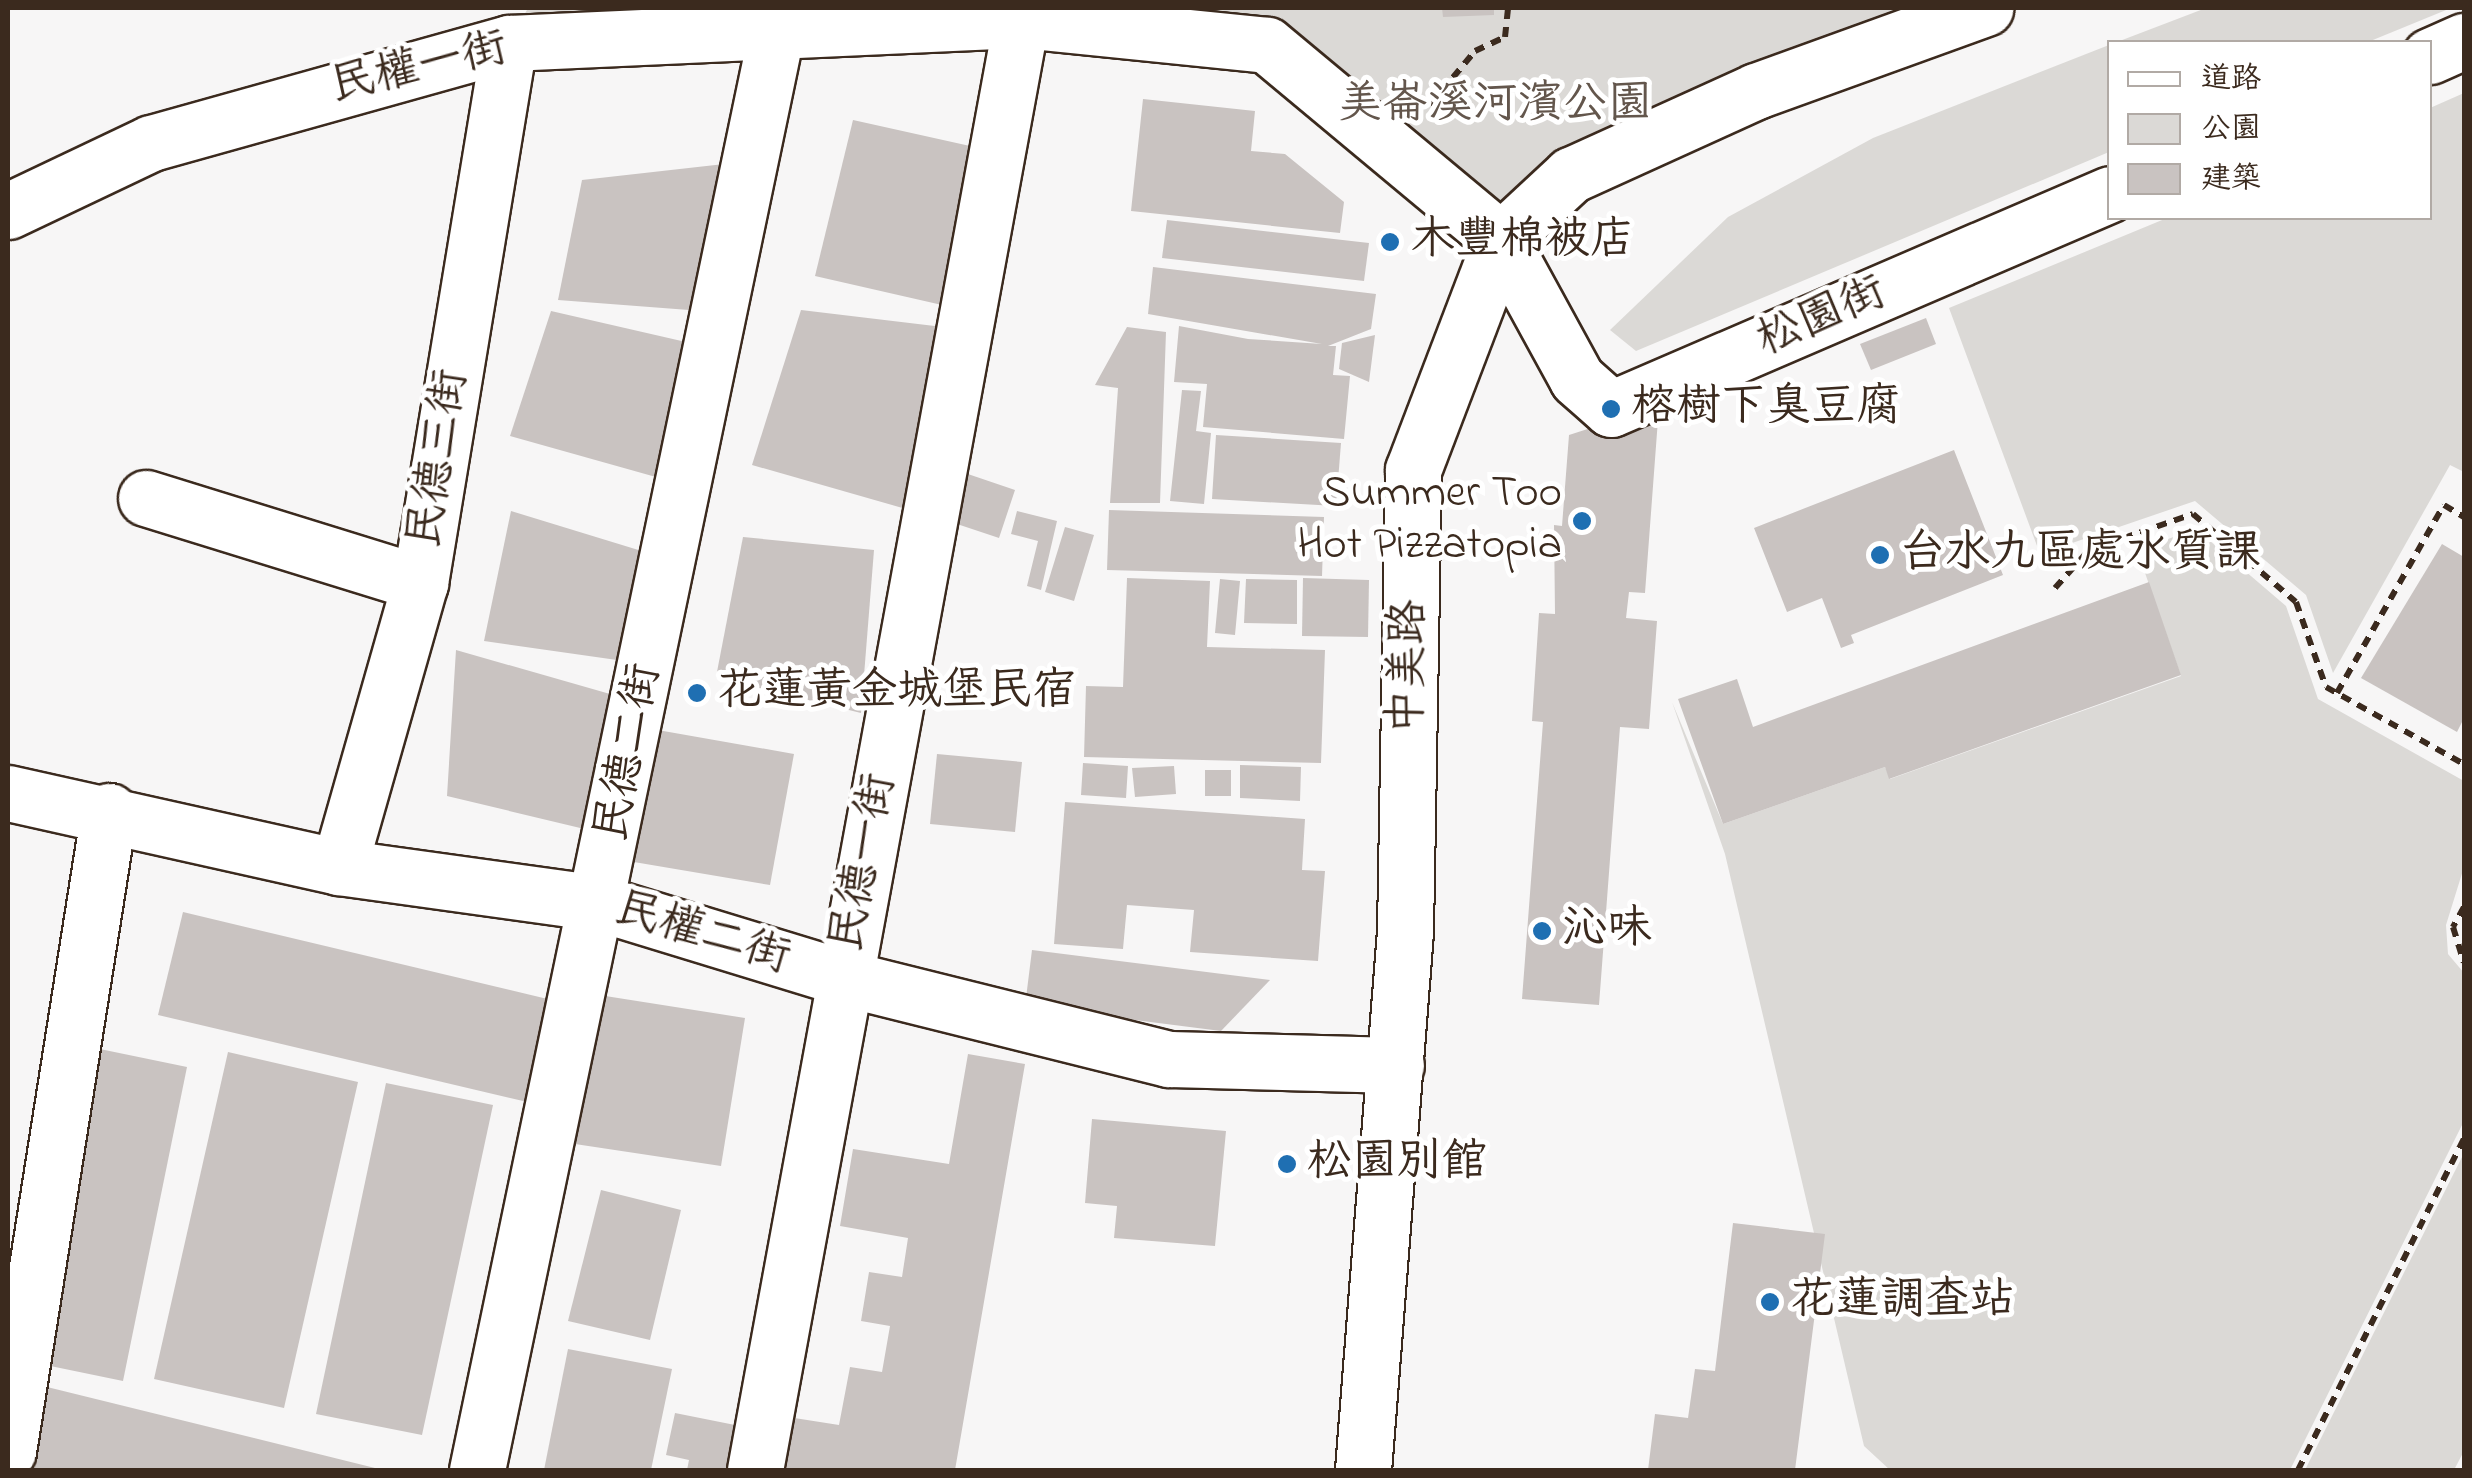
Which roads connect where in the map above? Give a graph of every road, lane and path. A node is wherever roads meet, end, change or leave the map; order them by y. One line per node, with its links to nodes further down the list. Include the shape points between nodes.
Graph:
1 (1508, 8): 8 (path, via 1505,37 1475,51)
2 (1985, 8): 11 (street, 中美路, via 1756,91 1571,174)
3 (1022, 20): 4 (street, 民權一街); 8 (street, 民權一街, via 1267,45); 24 (street, 民德一街)
4 (776, 34): 6 (street, 民權一街); 21 (street, 民德二街)
5 (2464, 41): 7 (street)
6 (508, 43): 10 (street, 民權一街, via 152,143); 14 (street, 民德三街)
7 (2432, 55)
8 (1393, 150): 11 (street, 民權一街)
9 (2107, 195): 11 (street, 松園街, via 1612,409 1577,379)
10 (8, 211)
11 (1501, 240): 25 (street, 中美路, via 1413,470)
12 (146, 498): 14 (street)
13 (2464, 516): 16 (path, via 2444,505)
14 (420, 583): 20 (street, 民德三街)
15 (2055, 588): 16 (path, via 2089,550 2192,514 2296,602 2326,687)
16 (2337, 694): 17 (path)
17 (2464, 764)
18 (8, 793): 19 (street, 民權二街)
19 (109, 810): 20 (street, 民權二街); 27 (street)
20 (339, 867): 21 (street, 民權二街)
21 (599, 903): 24 (street, 民權二街); 28 (street, 民德二街)
22 (2464, 907): 23 (path, via 2454,927)
23 (2464, 962)
24 (844, 978): 25 (street, 民權二街, via 1169,1059); 29 (street, 民德一街)
25 (1396, 1065): 30 (street, 中美路)
26 (2464, 1138): 31 (path)
27 (8, 1451)
28 (477, 1470)
29 (755, 1470)
30 (1363, 1470)
31 (2298, 1470)

